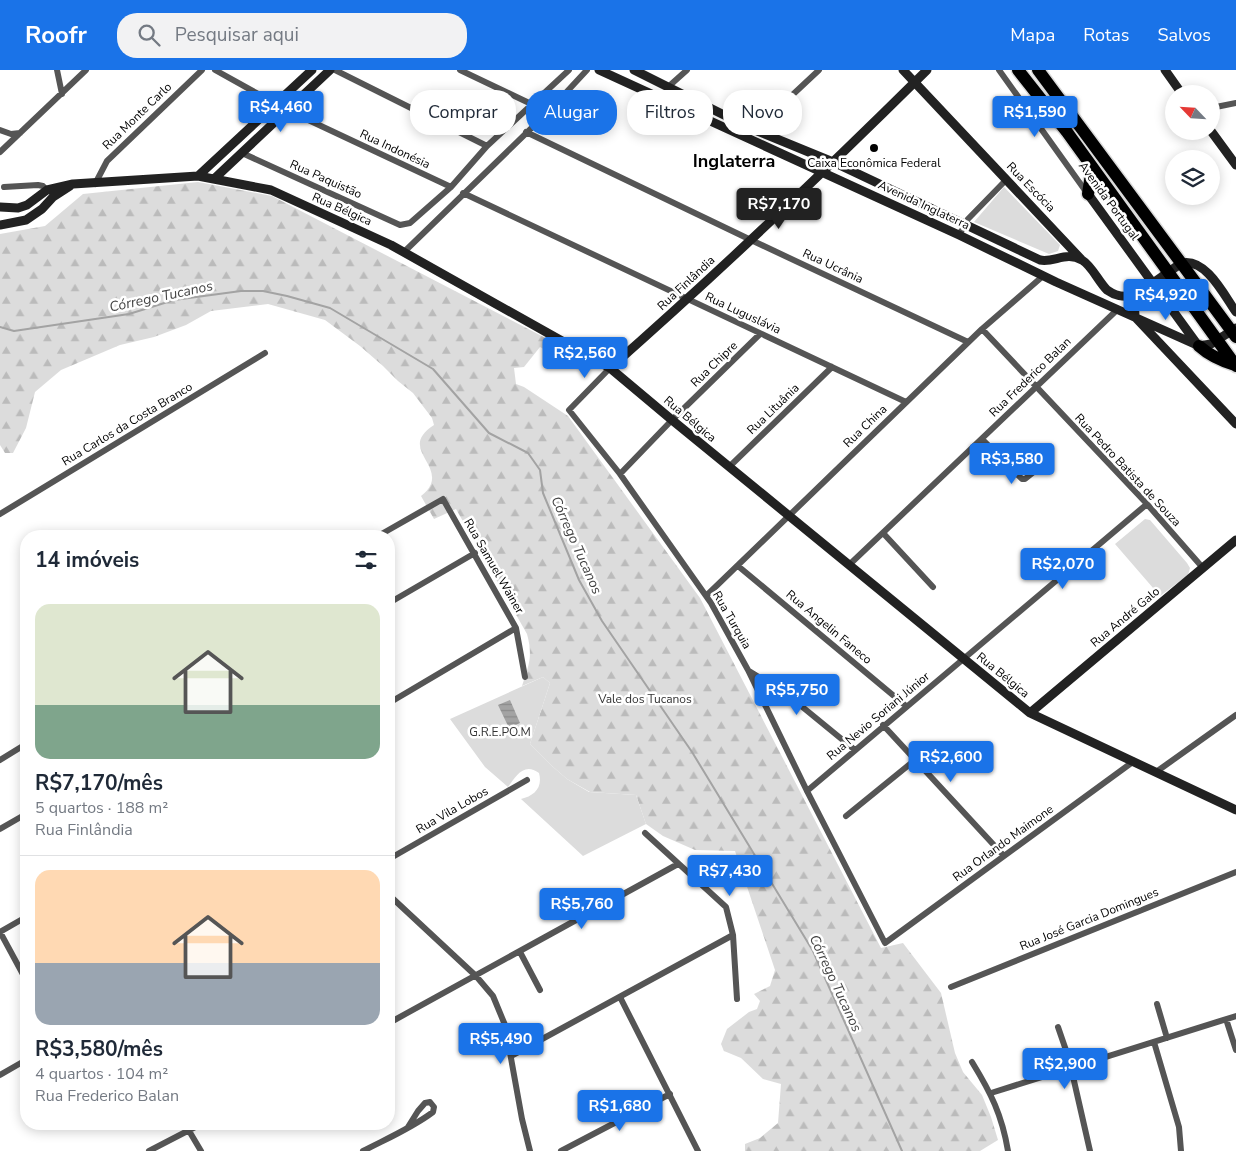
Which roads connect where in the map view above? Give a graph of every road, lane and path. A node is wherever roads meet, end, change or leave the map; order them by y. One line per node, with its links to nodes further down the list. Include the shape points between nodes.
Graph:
1 (57, 70): 29 (street)
2 (86, 70): 29 (street)
3 (202, 70): 57 (street, Rua Monte Carlo, via 107,161)
4 (215, 70): 32 (street, Rua Indonésia)
5 (312, 70): 32 (street)
6 (330, 70): 34 (street)
7 (335, 70): 46 (street)
8 (460, 70): 30 (street)
9 (569, 70): 24 (street)
10 (587, 70): 25 (street)
11 (599, 70): 26 (street, Avenida Inglaterra)
12 (634, 70): 23 (street, Avenida Inglaterra)
13 (687, 70): 23 (street)
14 (819, 70): 28 (street)
15 (903, 70): 21 (street, Rua Escócia)
16 (927, 70): 21 (street, Rua Finlândia)
17 (999, 70): 62 (street, Avenida Portugal)
18 (1018, 70): 51 (highway)
19 (1038, 70): 73 (highway)
20 (1164, 70): 22 (street)
21 (914, 82): 49 (street, Rua Finlândia); 55 (street, Rua Escócia)
22 (1175, 85)
23 (668, 87): 27 (street, Avenida Inglaterra)
24 (548, 90)
25 (568, 90)
26 (642, 90)
27 (674, 90)
28 (798, 90)
29 (62, 94): 41 (street)
30 (526, 101)
31 (1236, 103): 33 (street)
32 (276, 104): 34 (street, Rua Indonésia); 53 (street)
33 (1220, 106)
34 (287, 110): 48 (street); 59 (street, Rua Indonésia)
35 (526, 110): 46 (street)
36 (713, 110): 37 (street, Avenida Inglaterra)
37 (722, 114): 39 (street)
38 (713, 122): 39 (street, Avenida Inglaterra)
39 (718, 124): 52 (street, Avenida Inglaterra)
40 (0, 130): 41 (street, via 11,134)
41 (21, 132): 47 (street)
42 (526, 132): 61 (street)
43 (532, 135): 68 (street, Rua Ucrânia)
44 (767, 135): 49 (street, Avenida Inglaterra)
45 (1217, 140): 50 (street)
46 (487, 146): 59 (street)
47 (0, 152)
48 (242, 153): 54 (street); 59 (street, Rua Paquistão, via 400,225 410,224)
49 (833, 162): 52 (street, Rua Finlândia); 64 (street, Avenida Inglaterra)
50 (1236, 165)
51 (1092, 167): 62 (highway); 74 (highway)
52 (822, 172): 67 (street, Avenida Inglaterra); 68 (street, Rua Finlândia)
53 (198, 176): 54 (street, Rua Bélgica); 57 (street, Rua Bélgica)
54 (216, 178): 69 (street, Rua Bélgica, via 271,190)
55 (1006, 180): 64 (street); 66 (street, Rua Escócia)
56 (73, 184): 57 (street, Rua Bélgica); 60 (street, Rua Bélgica); 65 (street, via 26,220)
57 (95, 184)
58 (4, 187): 60 (street, via 38,185)
59 (451, 188)
60 (47, 190): 63 (street, Rua Bélgica, via 27,205)
61 (463, 193): 69 (street); 78 (street, Rua Luguslávia)
62 (1088, 194): 76 (street, Avenida Portugal)
63 (0, 207)
64 (965, 223): 67 (street); 71 (street, Avenida Inglaterra)
65 (0, 225)
66 (1058, 234): 70 (street, Rua Escócia); 72 (street, Rua Escócia)
67 (959, 235): 75 (street, Avenida Inglaterra)
68 (751, 240): 78 (street, Rua Finlândia); 86 (street, Rua Ucrânia)
69 (404, 252): 90 (street, Rua Bélgica)
70 (1064, 256): 71 (street); 72 (street)
71 (1044, 260): 75 (street)
72 (1083, 261): 77 (street, via 1107,290 1124,297)
73 (1182, 263): 74 (street); 80 (street, via 1198,265 1207,272); 83 (highway)
74 (1168, 272): 76 (street); 85 (highway)
75 (1043, 276): 79 (street, Avenida Inglaterra); 82 (street, Rua China)
76 (1152, 282): 77 (street); 87 (street, Avenida Portugal)
77 (1134, 295): 81 (street)
78 (688, 300): 84 (street, Rua Luguslávia); 90 (street, Rua Finlândia)
79 (1118, 309): 81 (street, Avenida Inglaterra); 92 (street, Rua Frederico Balan)
80 (1236, 312)
81 (1136, 317): 87 (street, Avenida Inglaterra); 96 (street)
82 (982, 329): 86 (street, Rua China); 92 (street, Rua Pedro Batista de Souza)
83 (1235, 332): 85 (street)
84 (760, 334): 91 (street, Rua Luguslávia); 95 (street, Rua Chipre)
85 (1217, 340): 87 (street); 89 (highway)
86 (968, 342): 93 (street, Rua China)
87 (1199, 346): 89 (highway)
88 (265, 353): 102 (street, Rua Carlos da Costa Branco)
89 (1236, 366)
90 (610, 368): 94 (street, Rua Finlândia); 95 (street, Rua Bélgica)
91 (832, 368): 93 (street, Rua Luguslávia); 99 (street, Rua Lituânia)
92 (1036, 388): 97 (street, Rua Frederico Balan); 101 (street, Rua Pedro Batista de Souza)
93 (906, 402): 103 (street, Rua China)
94 (569, 410): 100 (street, Rua Turquia)
95 (672, 420): 99 (street, Rua Bélgica); 100 (street, Rua Chipre)
96 (1236, 424)
97 (982, 439): 98 (street, via 1022,479); 105 (street, Rua Frederico Balan)
98 (1050, 459)
99 (729, 467): 103 (street, Rua Bélgica)
100 (620, 474): 112 (street, Rua Turquia)
101 (1147, 504): 110 (street, Rua Pedro Batista de Souza); 115 (street, Rua Nevio Soriani Júnior)
102 (1, 511)
103 (789, 516): 108 (street, Rua Bélgica); 109 (street, Rua China)
104 (388, 530): 107 (street, Rua Samuel Wainer, via 442,499)
105 (883, 533): 108 (street, Rua Frederico Balan); 111 (street)
106 (1236, 540): 110 (street, Rua André Galo)
107 (475, 553): 113 (street); 114 (street, Rua Samuel Wainer)
108 (850, 565): 115 (street, Rua Bélgica)
109 (738, 566): 112 (street, Rua China); 119 (street, Rua Angelin Faneco)
110 (1203, 568): 120 (street, Rua André Galo)
111 (933, 588)
112 (706, 596): 116 (street, Rua Turquia)
113 (395, 600)
114 (516, 628): 117 (street, Rua Samuel Wainer); 118 (street)
115 (964, 659): 119 (street, Rua Nevio Soriani Júnior); 120 (street, Rua Bélgica)
116 (748, 670): 124 (street, via 789,696); 130 (street, Rua Turquia)
117 (525, 677)
118 (395, 700)
119 (906, 706): 122 (street, Rua Nevio Soriani Júnior)
120 (1030, 713): 127 (street, Rua Bélgica)
121 (1236, 714): 128 (street)
122 (883, 725): 124 (street, Rua Nevio Soriani Júnior); 126 (street)
123 (20, 748): 125 (street)
124 (855, 750): 130 (street, Rua Nevio Soriani Júnior)
125 (0, 760)
126 (915, 760): 132 (street); 137 (street)
127 (1134, 761): 128 (street, Rua Bélgica); 137 (street, Rua Orlando Maimone)
128 (1156, 772): 131 (street, Rua Bélgica)
129 (527, 780): 136 (street, Rua Vila Lobos)
130 (806, 791): 144 (street, Rua Turquia)
131 (1236, 810)
132 (846, 816)
133 (20, 817): 134 (street)
134 (0, 829)
135 (646, 833): 138 (street)
136 (395, 856)
137 (1004, 856): 144 (street, Rua Orlando Maimone)
138 (678, 864): 143 (street, via 726,907); 145 (street)
139 (1236, 872): 148 (street, Rua José Garcia Domingues)
140 (395, 901): 147 (street)
141 (20, 920): 142 (street)
142 (0, 932): 146 (street)
143 (733, 935): 150 (street); 151 (street)
144 (885, 943)
145 (520, 952): 147 (street); 149 (street)
146 (20, 969)
147 (476, 976): 155 (street); 160 (street, via 493,996 505,1025)
148 (951, 988)
149 (540, 990)
150 (620, 997): 160 (street); 166 (street)
151 (737, 999)
152 (1156, 1004): 157 (street)
153 (1236, 1016): 154 (street)
154 (1226, 1019): 157 (street); 159 (street)
155 (395, 1020)
156 (1058, 1027): 163 (street)
157 (1167, 1038): 158 (street)
158 (1154, 1042): 163 (street); 179 (street, via 1179,1127)
159 (1236, 1050)
160 (511, 1056): 174 (street)
161 (972, 1062): 165 (street)
162 (20, 1063): 164 (street)
163 (1071, 1067): 165 (street); 178 (street)
164 (0, 1075)
165 (991, 1093): 177 (street)
166 (670, 1094): 175 (street); 176 (street)
167 (418, 1111): 168 (street); 168 (street, via 425,1103 430,1102 434,1107 433,1112); 169 (street)
168 (423, 1119): 169 (street)
169 (408, 1127): 173 (street)
170 (188, 1130): 171 (street); 172 (street)
171 (149, 1151)
172 (201, 1151)
173 (363, 1151)
174 (530, 1151)
175 (561, 1151)
176 (698, 1151)
177 (1008, 1151)
178 (1090, 1151)
179 (1181, 1151)

